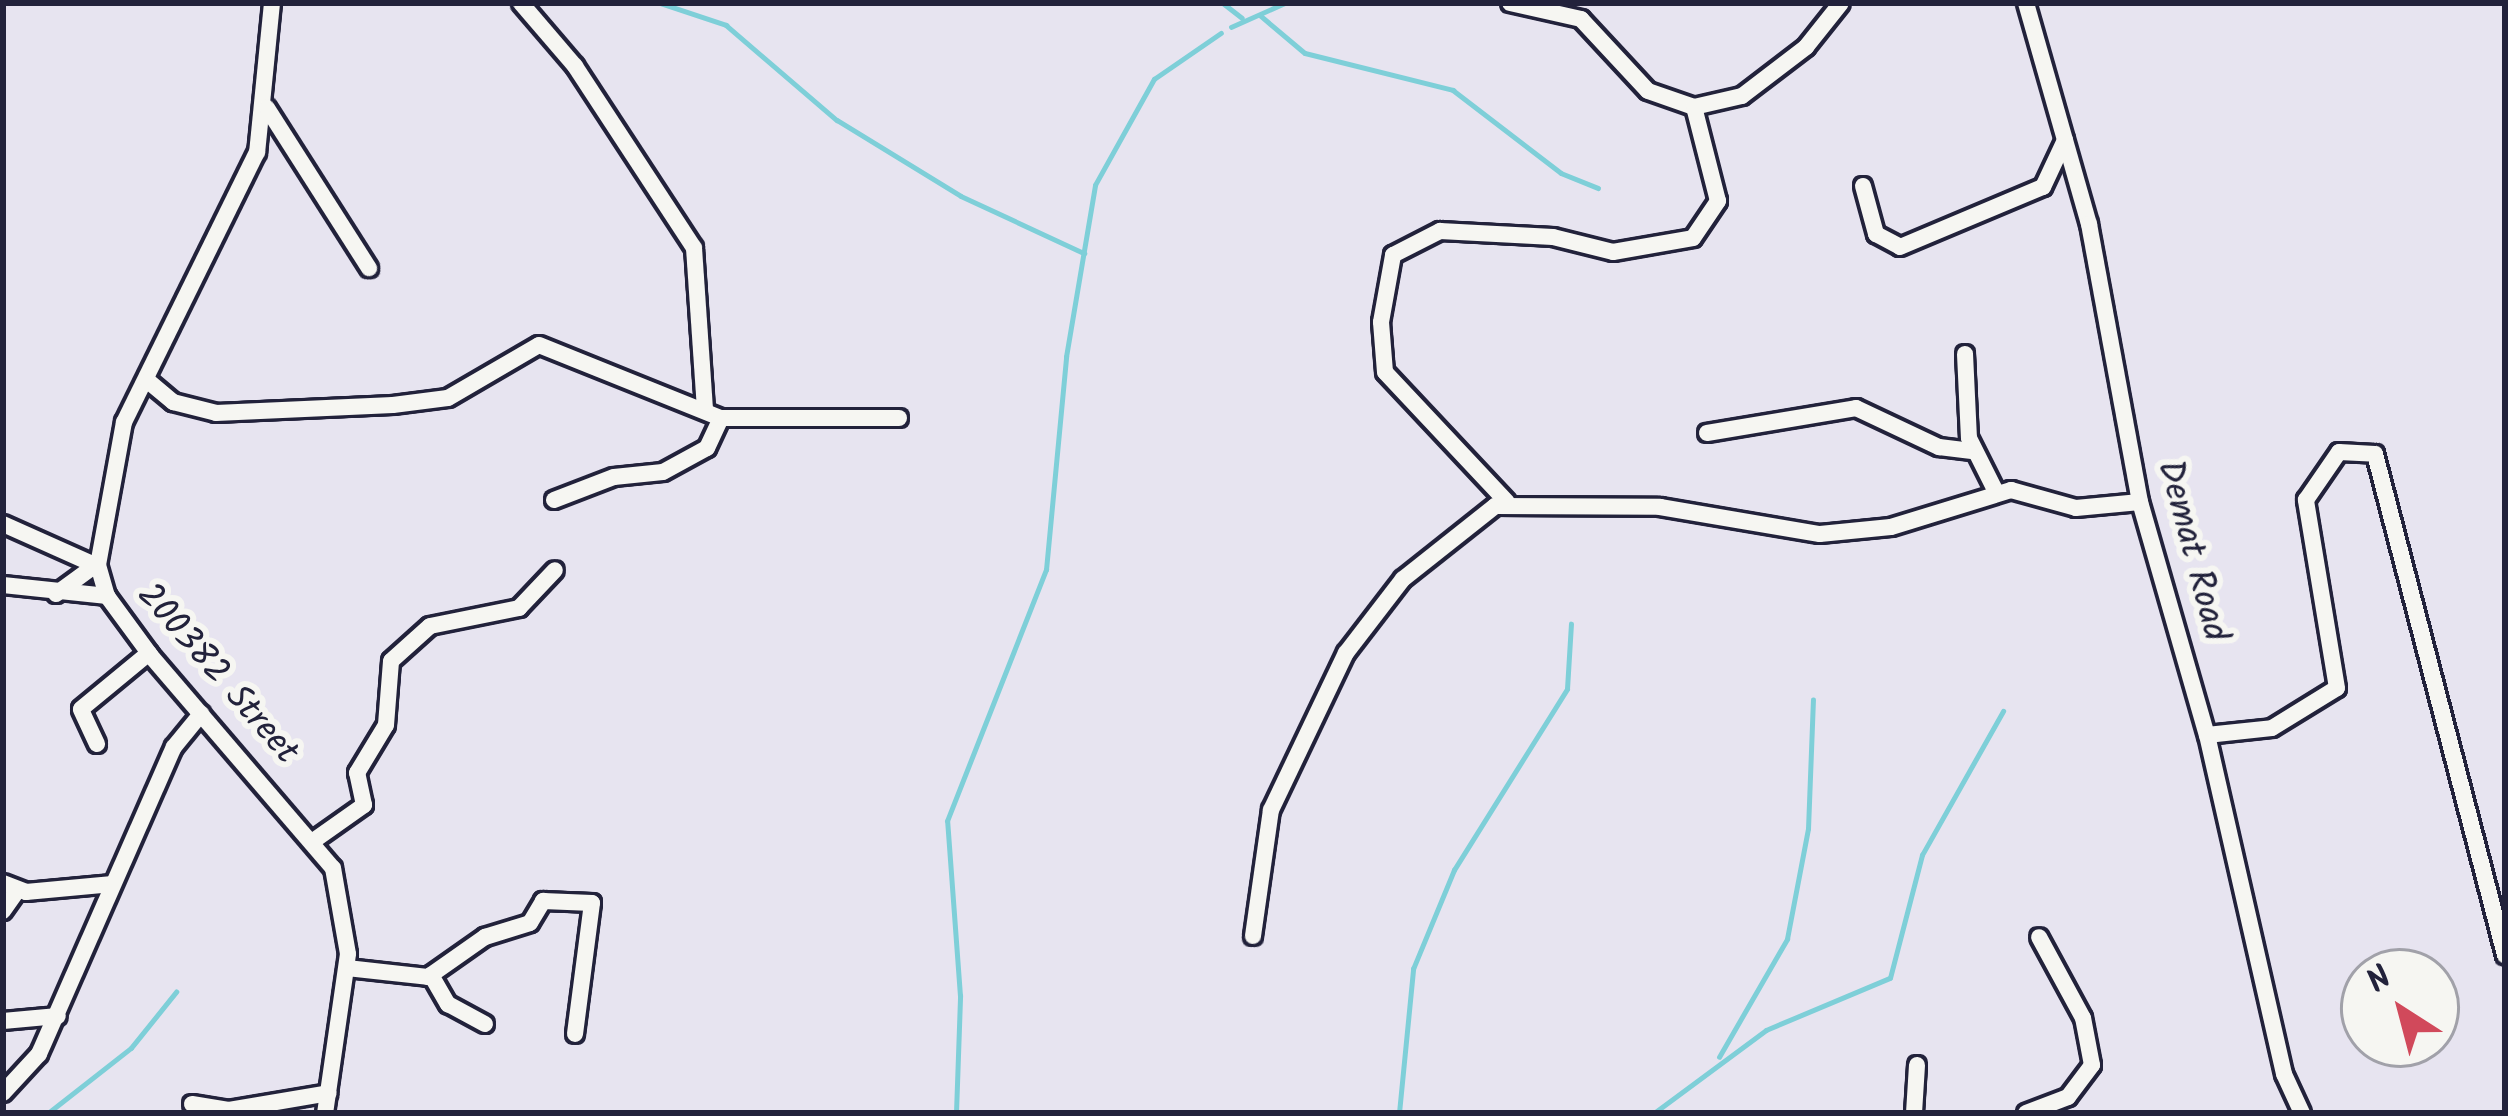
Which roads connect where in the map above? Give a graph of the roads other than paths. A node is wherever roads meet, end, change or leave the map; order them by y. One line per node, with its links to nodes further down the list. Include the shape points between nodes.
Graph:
1 (272, 3): 7 (street, 200382 Street)
2 (521, 3): 13 (street, via 575,66 694,248)
3 (1510, 3): 6 (street, via 1581,20 1648,91)
4 (1841, 3): 6 (street, via 1806,47 1732,103)
5 (2026, 3): 8 (street, Demat Road)
6 (1694, 106): 20 (street, via 1718,201 1693,238 1613,252 1553,237 1440,231 1394,255 1381,322 1385,372)
7 (267, 108): 10 (street); 12 (street, 200382 Street, via 248,178)
8 (2065, 140): 9 (street, via 2043,188 1900,247 1876,234); 21 (street, Demat Road)
9 (1863, 186)
10 (369, 268)
11 (1966, 354): 17 (street)
12 (148, 381): 13 (street, via 173,402 216,413 393,406 448,398 539,345); 23 (street, 200382 Street, via 118,441)
13 (705, 408): 14 (street)
14 (721, 418): 15 (street); 19 (street, via 707,448 677,465)
15 (899, 418)
16 (1707, 433): 17 (street, via 1856,408 1939,447)
17 (1972, 451): 18 (street)
18 (1996, 492): 20 (street, via 1857,534 1660,507); 21 (street, via 2076,508)
19 (554, 500)
20 (1507, 502): 36 (street, via 1403,579 1346,653 1271,810)
21 (2140, 502): 30 (street, Demat Road)
22 (3, 524): 23 (street)
23 (94, 564): 26 (street); 27 (street, 200382 Street)
24 (555, 570): 32 (street, via 519,608 430,626 391,662 386,725 357,773 364,806)
25 (3, 585): 26 (street)
26 (56, 594): 27 (street)
27 (106, 596): 28 (street, 200382 Street)
28 (149, 652): 29 (street, 200382 Street); 31 (street, via 81,710)
29 (201, 714): 32 (street, 200382 Street); 33 (street, via 174,747)
30 (2207, 735): 38 (street, via 2272,728 2337,688 2306,500 2338,452 2362,448 2387,474); 46 (street, Demat Road)
31 (97, 744)
32 (316, 839): 39 (street, 200382 Street, via 343,892)
33 (112, 884): 34 (street); 41 (street)
34 (10, 887): 35 (street)
35 (3, 911)
36 (1253, 936)
37 (2039, 937): 50 (street, via 2090,1039 2088,1075)
38 (2505, 955)
39 (347, 968): 40 (street); 48 (street, 200382 Street)
40 (431, 975): 43 (street, via 448,1004); 44 (street, via 485,937 530,923 543,901 592,903)
41 (58, 1016): 42 (street); 47 (street, via 27,1073)
42 (3, 1021)
43 (485, 1024)
44 (574, 1034)
45 (1917, 1065): 52 (street)
46 (2284, 1074): 54 (street); 55 (street, Demat Road)
47 (3, 1093)
48 (329, 1093): 49 (street, via 230,1110); 51 (street, 200382 Street)
49 (192, 1104)
50 (2056, 1104): 53 (street)
51 (325, 1113)
52 (1914, 1113)
53 (2026, 1113)
54 (2288, 1113)
55 (2302, 1113)

